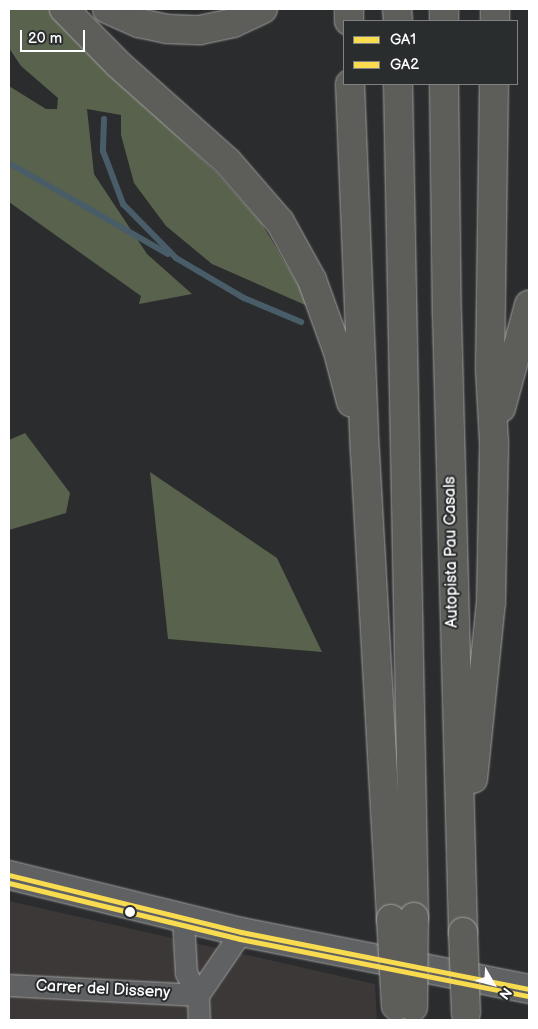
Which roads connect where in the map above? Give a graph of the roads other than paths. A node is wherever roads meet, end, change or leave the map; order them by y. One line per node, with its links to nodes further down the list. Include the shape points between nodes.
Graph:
1 (64, 9): 10 (highway, via 118,64 228,162 280,222 312,280)
2 (107, 9): 3 (highway, via 149,25 200,30 233,23)
3 (263, 9)
4 (350, 85): 10 (highway)
5 (398, 85): 13 (highway)
6 (444, 85): 12 (highway, Autopista Pau Casals, via 446,315)
7 (494, 85): 9 (highway, via 490,368)
8 (529, 305): 9 (highway, via 510,368)
9 (494, 443): 12 (highway, via 491,603)
10 (364, 452): 13 (highway)
11 (9, 875): 14 (street)
12 (461, 892): 20 (highway, Autopista Pau Casals, bridge)
13 (403, 918): 19 (highway, bridge)
14 (183, 919): 15 (street); 18 (street, via 186,973)
15 (241, 932): 17 (street); 18 (street)
16 (9, 985): 18 (street, Carrer del Disseny)
17 (529, 989)
18 (198, 995): 21 (street)
19 (406, 1013)
20 (466, 1017)
21 (199, 1020)

